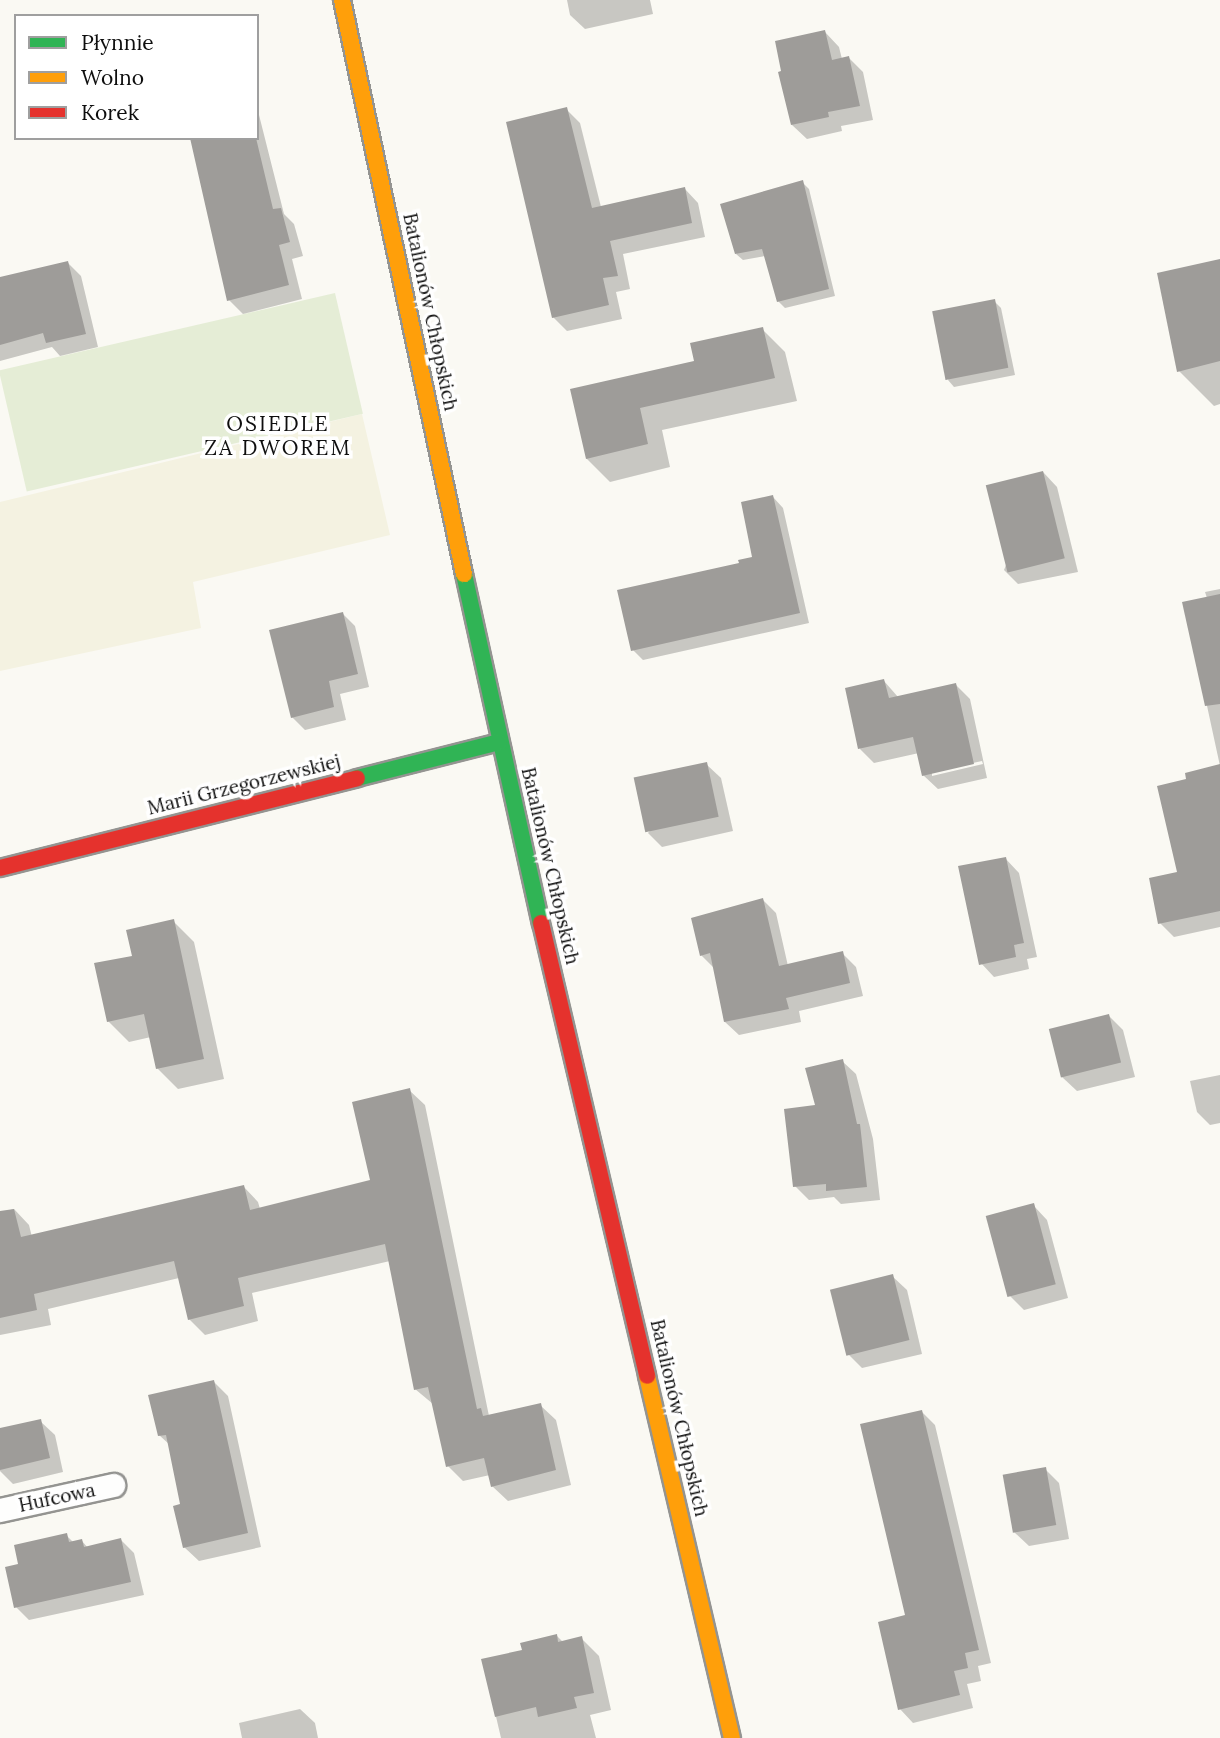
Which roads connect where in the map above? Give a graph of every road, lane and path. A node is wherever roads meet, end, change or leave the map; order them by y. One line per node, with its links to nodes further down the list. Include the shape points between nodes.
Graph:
1 (341, 0): 2 (street, Batalionów Chłopskich)
2 (499, 742): 3 (street, Marii Grzegorzewskiej); 6 (street, Batalionów Chłopskich)
3 (0, 868)
4 (113, 1485): 5 (lane, Hufcowa)
5 (0, 1510)
6 (732, 1738)

